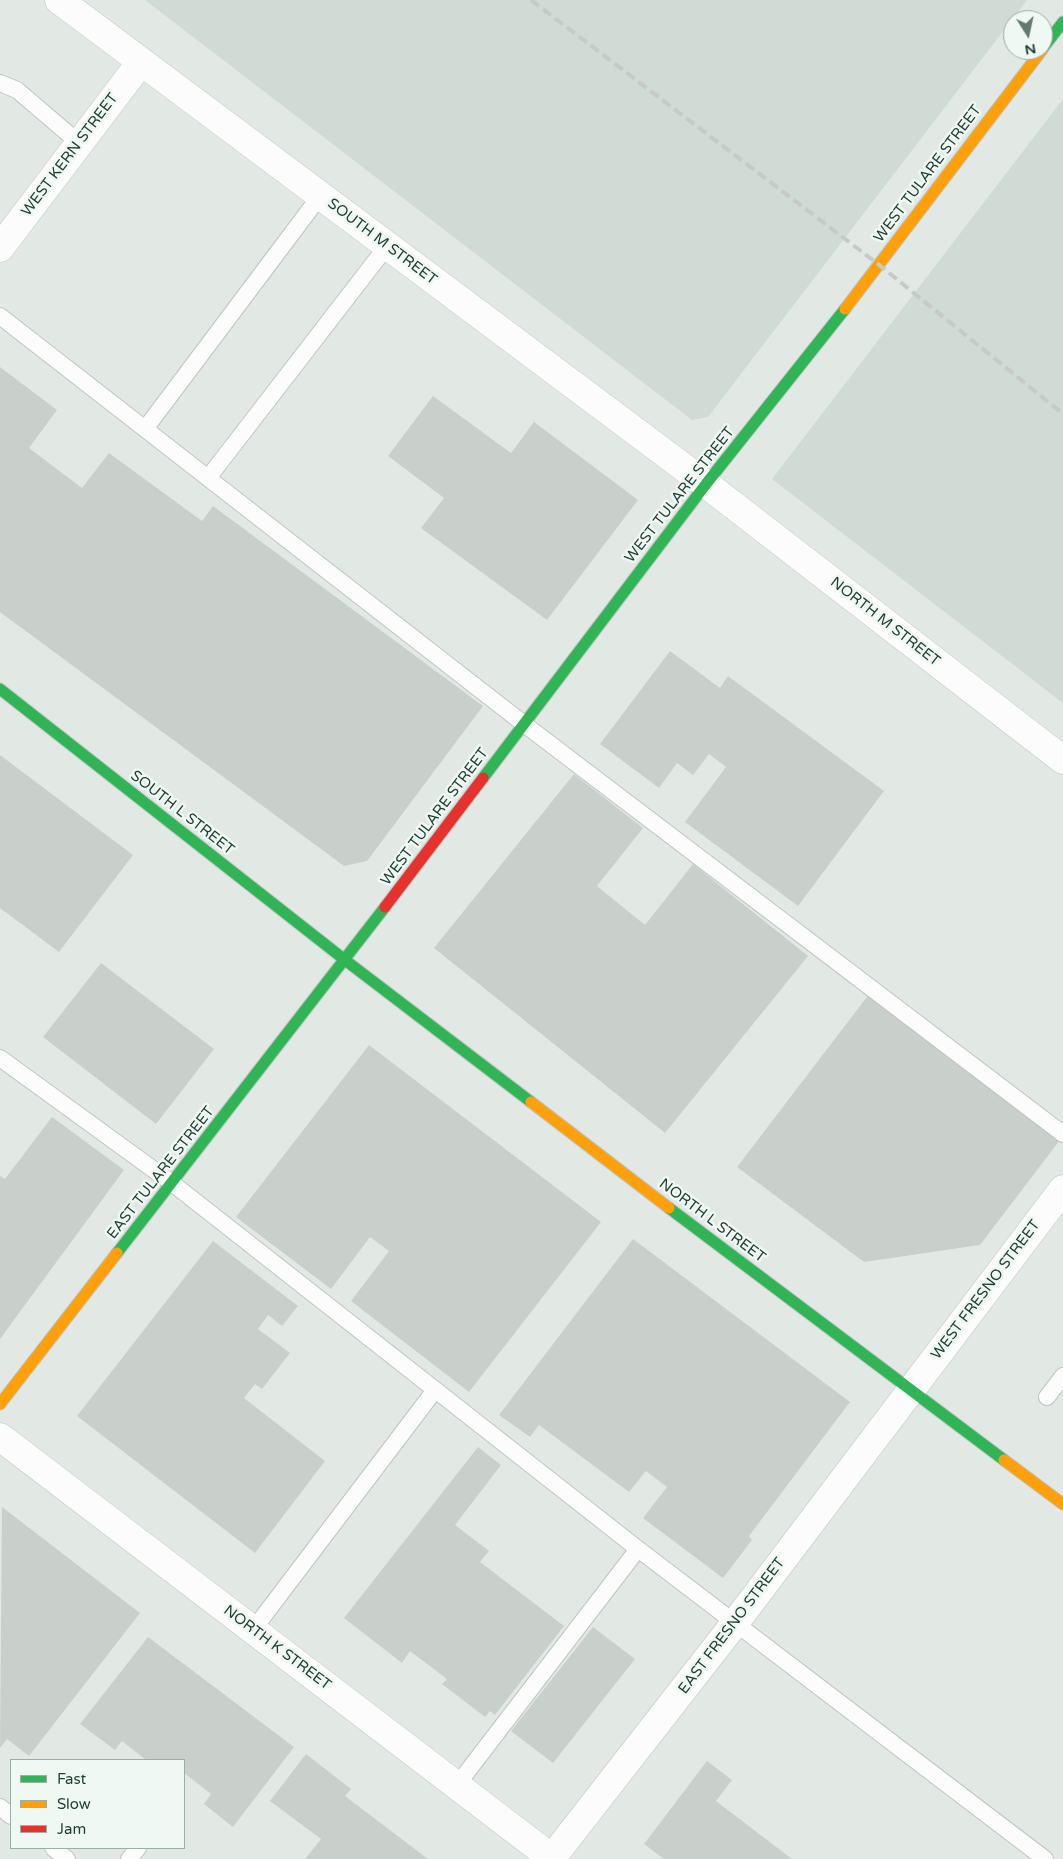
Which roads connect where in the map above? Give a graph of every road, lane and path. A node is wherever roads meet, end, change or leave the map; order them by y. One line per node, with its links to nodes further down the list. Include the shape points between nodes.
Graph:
1 (59, 0): 5 (street, SOUTH M STREET)
2 (1063, 22): 3 (street, WEST TULARE STREET)
3 (1053, 35)
4 (1034, 60): 14 (street, WEST TULARE STREET, via 864,285)
5 (141, 62): 7 (street, WEST KERN STREET); 8 (street, SOUTH M STREET)
6 (0, 83): 7 (lane, via 17,90)
7 (79, 143): 10 (street, WEST KERN STREET)
8 (320, 196): 9 (street, SOUTH M STREET); 12 (lane)
9 (387, 246): 13 (lane); 14 (street, SOUTH M STREET)
10 (0, 248)
11 (0, 316): 12 (lane)
12 (145, 429): 13 (lane)
13 (208, 478): 16 (lane)
14 (706, 484): 16 (street, WEST TULARE STREET); 17 (street, NORTH M STREET)
15 (0, 689): 18 (street, SOUTH L STREET)
16 (524, 724): 18 (street, WEST TULARE STREET); 20 (lane)
17 (1063, 760)
18 (345, 960): 21 (street, EAST TULARE STREET); 25 (street, NORTH L STREET)
19 (0, 1058): 21 (lane)
20 (1063, 1134)
21 (172, 1183): 24 (lane); 27 (street, EAST TULARE STREET)
22 (1063, 1189): 25 (street, WEST FRESNO STREET)
23 (1063, 1376): 26 (lane)
24 (435, 1390): 30 (lane); 32 (lane)
25 (909, 1391): 29 (street, NORTH L STREET); 31 (street, EAST FRESNO STREET)
26 (1047, 1397)
27 (0, 1404)
28 (0, 1437): 32 (street, NORTH K STREET)
29 (1063, 1504)
30 (638, 1549): 31 (lane); 33 (lane)
31 (735, 1623): 40 (street, EAST FRESNO STREET); 41 (lane)
32 (253, 1630): 33 (street, NORTH K STREET)
33 (457, 1785): 40 (street, NORTH K STREET)
34 (0, 1807): 35 (lane)
35 (10, 1815)
36 (54, 1849): 38 (lane)
37 (137, 1849): 39 (lane)
38 (67, 1859)
39 (129, 1859)
40 (552, 1859)
41 (1045, 1859)

